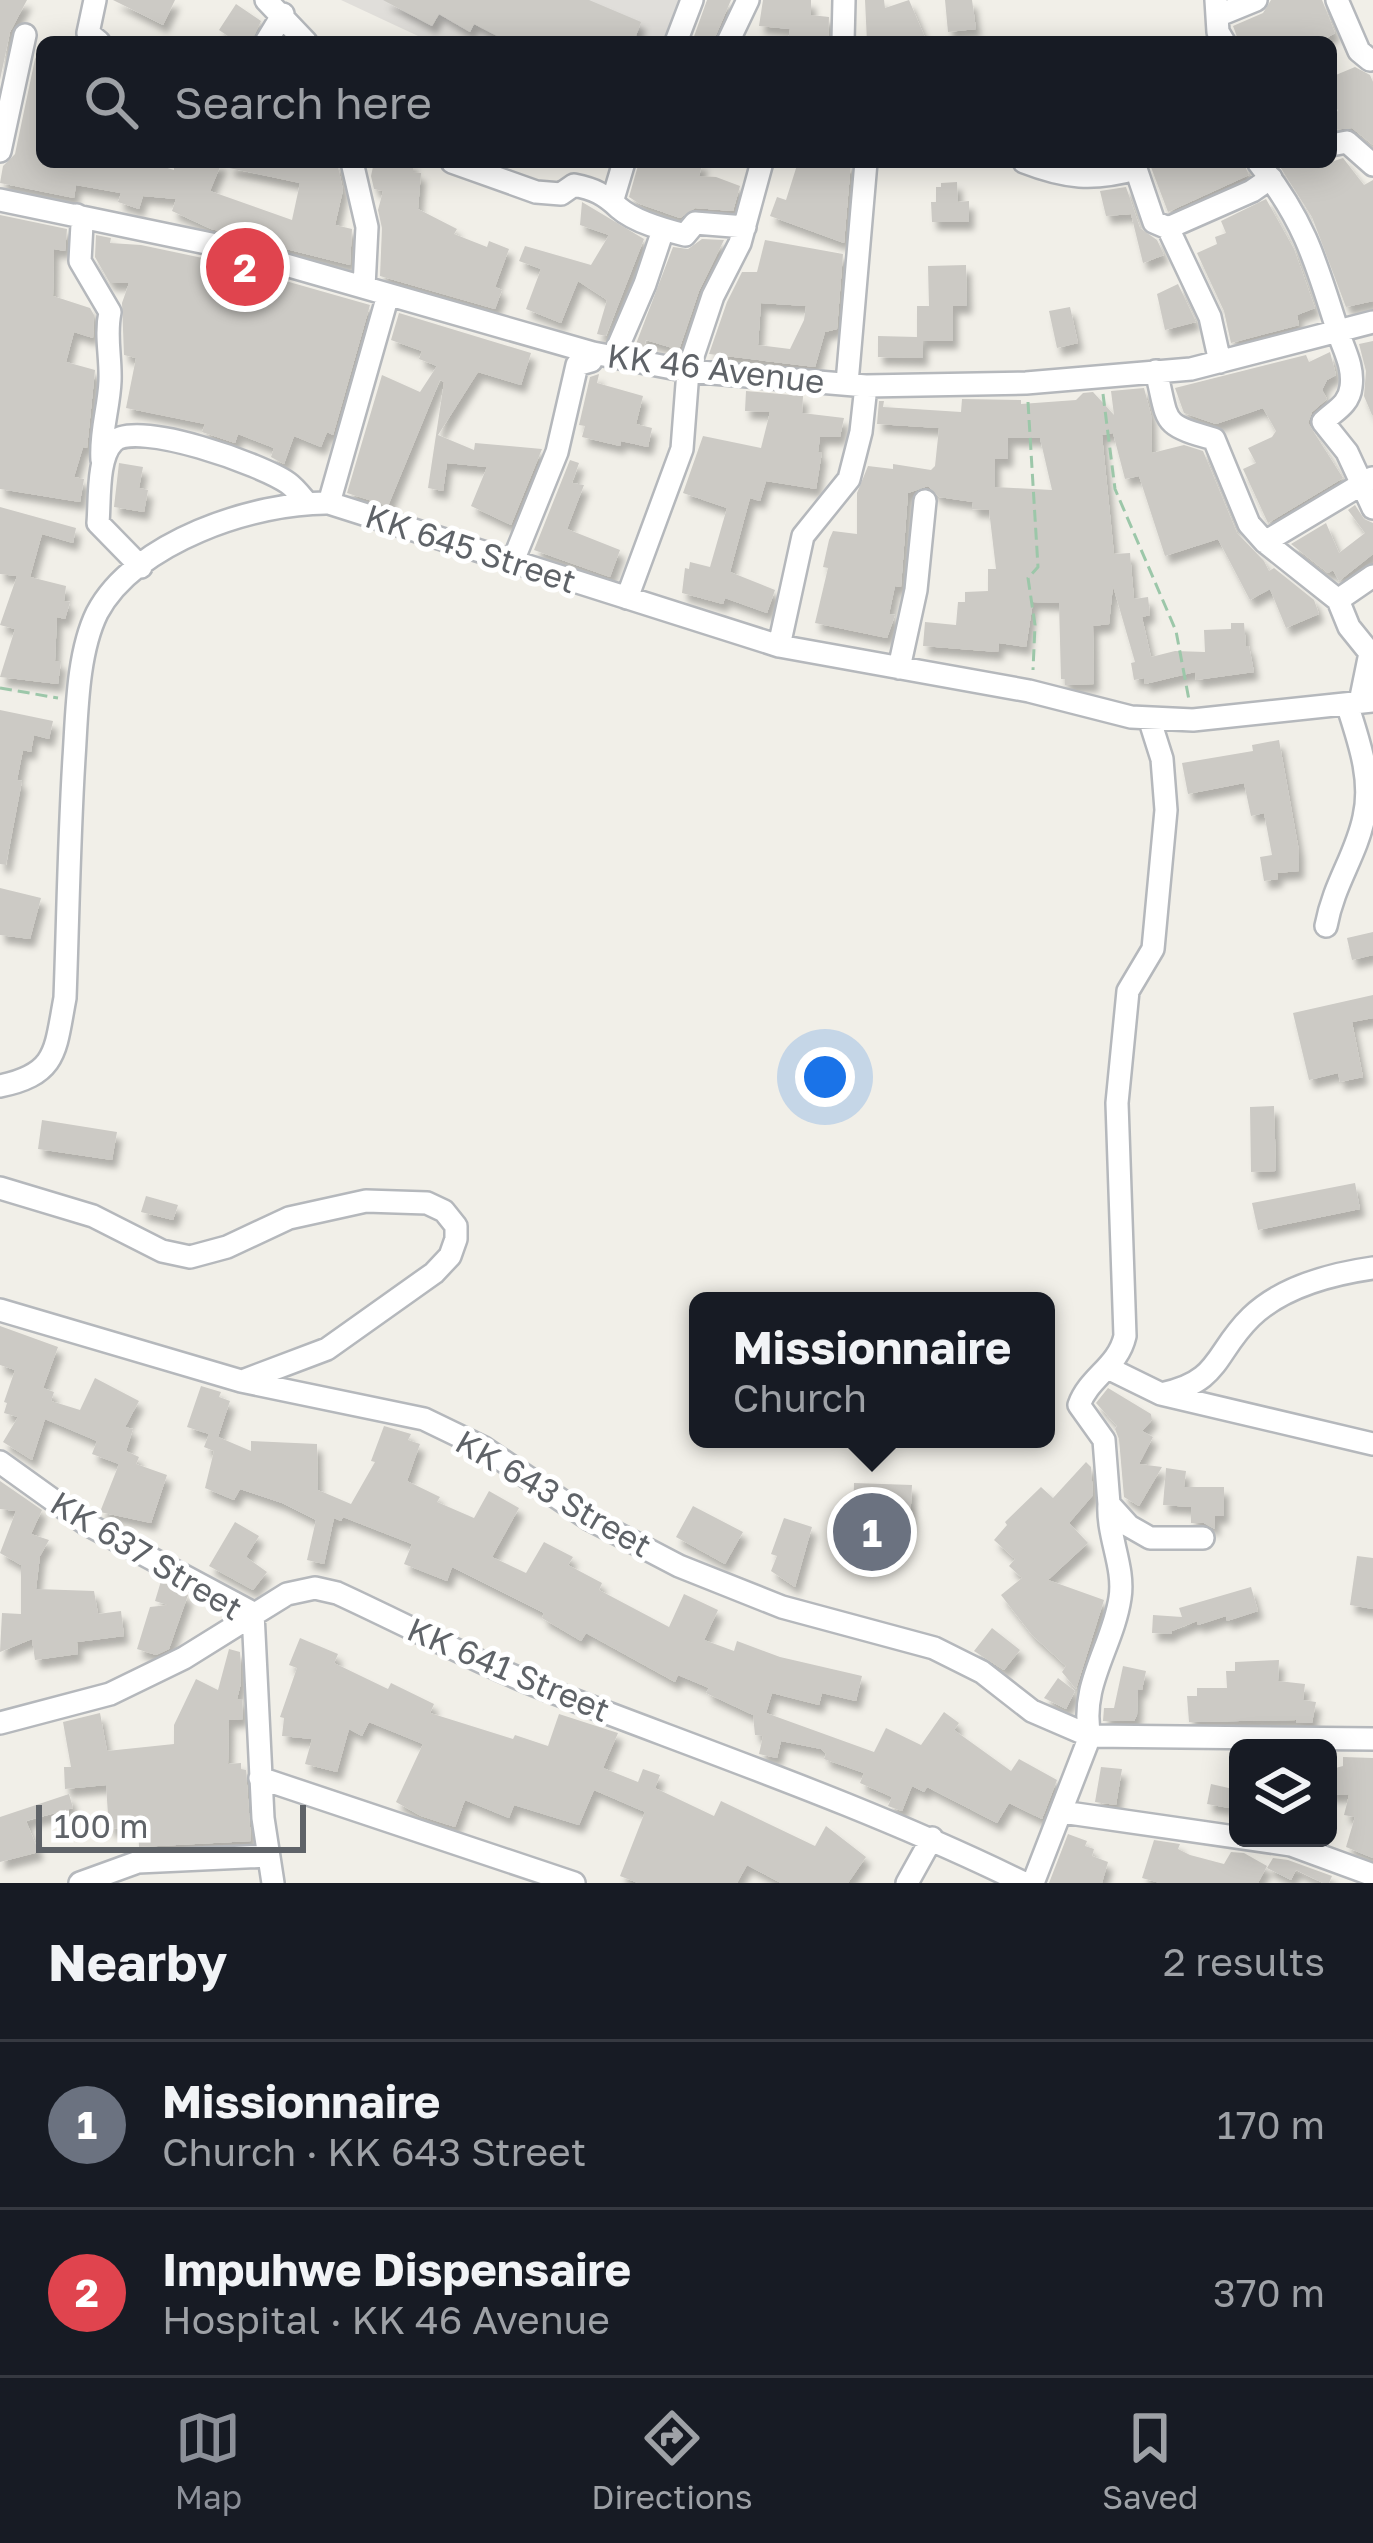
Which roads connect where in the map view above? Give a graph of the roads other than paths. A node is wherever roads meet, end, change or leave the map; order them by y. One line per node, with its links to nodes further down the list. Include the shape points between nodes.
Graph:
1 (95, 0): 10 (street)
2 (692, 0): 12 (street)
3 (748, 0): 13 (street)
4 (844, 0): 14 (street)
5 (1256, 0): 8 (street)
6 (1337, 0): 15 (street)
7 (275, 7): 11 (street)
8 (1216, 8)
9 (26, 35): 16 (street)
10 (92, 36)
11 (301, 36)
12 (678, 36)
13 (731, 36)
14 (843, 36)
15 (1370, 60)
16 (7, 84): 18 (street)
17 (1337, 144): 19 (street, via 1347,142)
18 (0, 151)
19 (1373, 165)
20 (353, 168): 35 (street, via 367,227)
21 (469, 168): 29 (street, via 536,192 561,194 574,185)
22 (622, 168): 29 (street)
23 (760, 168): 32 (street)
24 (866, 168): 43 (street)
25 (1040, 168): 26 (street, via 1101,179)
26 (1136, 168)
27 (1145, 168): 33 (street, via 1154,221)
28 (1264, 170): 33 (street, via 1252,190); 38 (street, via 1300,219)
29 (613, 199): 34 (street)
30 (0, 200): 31 (street, KK 46 Avenue)
31 (76, 215): 35 (street, KK 46 Avenue); 44 (street, via 80,261 110,312)
32 (745, 227): 34 (street, via 695,223 685,236); 41 (street)
33 (1168, 228): 40 (street, via 1210,317)
34 (663, 230): 39 (street)
35 (364, 287): 36 (street, KK 46 Avenue)
36 (388, 295): 39 (street, KK 46 Avenue); 47 (street)
37 (1373, 322): 38 (street, KK 46 Avenue)
38 (1338, 331): 40 (street, KK 46 Avenue); 45 (street, via 1352,387 1323,422)
39 (603, 354): 41 (street, KK 46 Avenue); 50 (street, via 577,365 557,452)
40 (1220, 362): 42 (street, KK 46 Avenue)
41 (688, 371): 43 (street, KK 46 Avenue); 53 (street, via 682,448)
42 (1156, 371): 43 (street, KK 46 Avenue); 49 (street, via 1167,416 1175,428 1214,439 1249,524)
43 (856, 385): 55 (street, via 861,432 849,478 803,536)
44 (103, 469): 47 (street, via 110,444 126,433 160,436 268,471); 51 (street, via 98,523)
45 (1367, 480): 48 (street); 49 (street)
46 (925, 501): 56 (street)
47 (318, 503): 50 (street, KK 645 Street); 51 (street, KK 645 Street, via 254,510 171,544)
48 (1373, 508)
49 (1265, 542): 54 (street)
50 (513, 561): 53 (street, KK 645 Street)
51 (141, 567): 60 (street, KK 645 Street, via 97,614 77,703 58,1033 50,1061 29,1080)
52 (1373, 576): 54 (street)
53 (627, 598): 55 (street, KK 645 Street)
54 (1338, 600): 57 (street, via 1370,653)
55 (779, 646): 56 (street, KK 645 Street)
56 (899, 668): 58 (street, KK 645 Street)
57 (1360, 702): 58 (street, KK 645 Street); 59 (street, via 1365,816)
58 (1149, 718): 64 (street, via 1166,810 1153,949 1128,992 1118,1103 1125,1336)
59 (1326, 926)
60 (0, 1086)
61 (0, 1188): 65 (street, via 190,1257 289,1218 366,1201 444,1210 456,1239 434,1273 327,1349)
62 (1373, 1268): 66 (street, via 1286,1293 1252,1316 1202,1382)
63 (0, 1310): 65 (street, KK 643 Street)
64 (1110, 1369): 66 (street); 69 (street, via 1079,1406 1104,1440)
65 (241, 1382): 73 (street, KK 643 Street, via 424,1419 679,1566 782,1607 934,1648 1032,1711)
66 (1161, 1394): 67 (street)
67 (1373, 1444)
68 (0, 1462): 71 (street, KK 637 Street, via 85,1523)
69 (1109, 1504): 70 (street, via 1150,1538); 73 (street, via 1122,1592 1088,1696)
70 (1203, 1538)
71 (253, 1613): 72 (street, KK 641 Street, via 110,1694); 75 (street, KK 637 Street); 77 (street, KK 641 Street, via 287,1594 337,1593 549,1691)
72 (0, 1723)
73 (1090, 1736): 74 (street, KK 643 Street); 76 (street)
74 (1373, 1739)
75 (260, 1778): 78 (street, KK 637 Street); 82 (street)
76 (1062, 1812): 79 (street, via 1292,1845); 85 (street)
77 (932, 1838): 83 (street); 84 (street, KK 641 Street)
78 (268, 1856): 80 (street, via 137,1862); 81 (street, KK 637 Street)
79 (1373, 1875)
80 (80, 1883)
81 (273, 1883)
82 (574, 1883)
83 (908, 1883)
84 (1024, 1883)
85 (1033, 1883)

